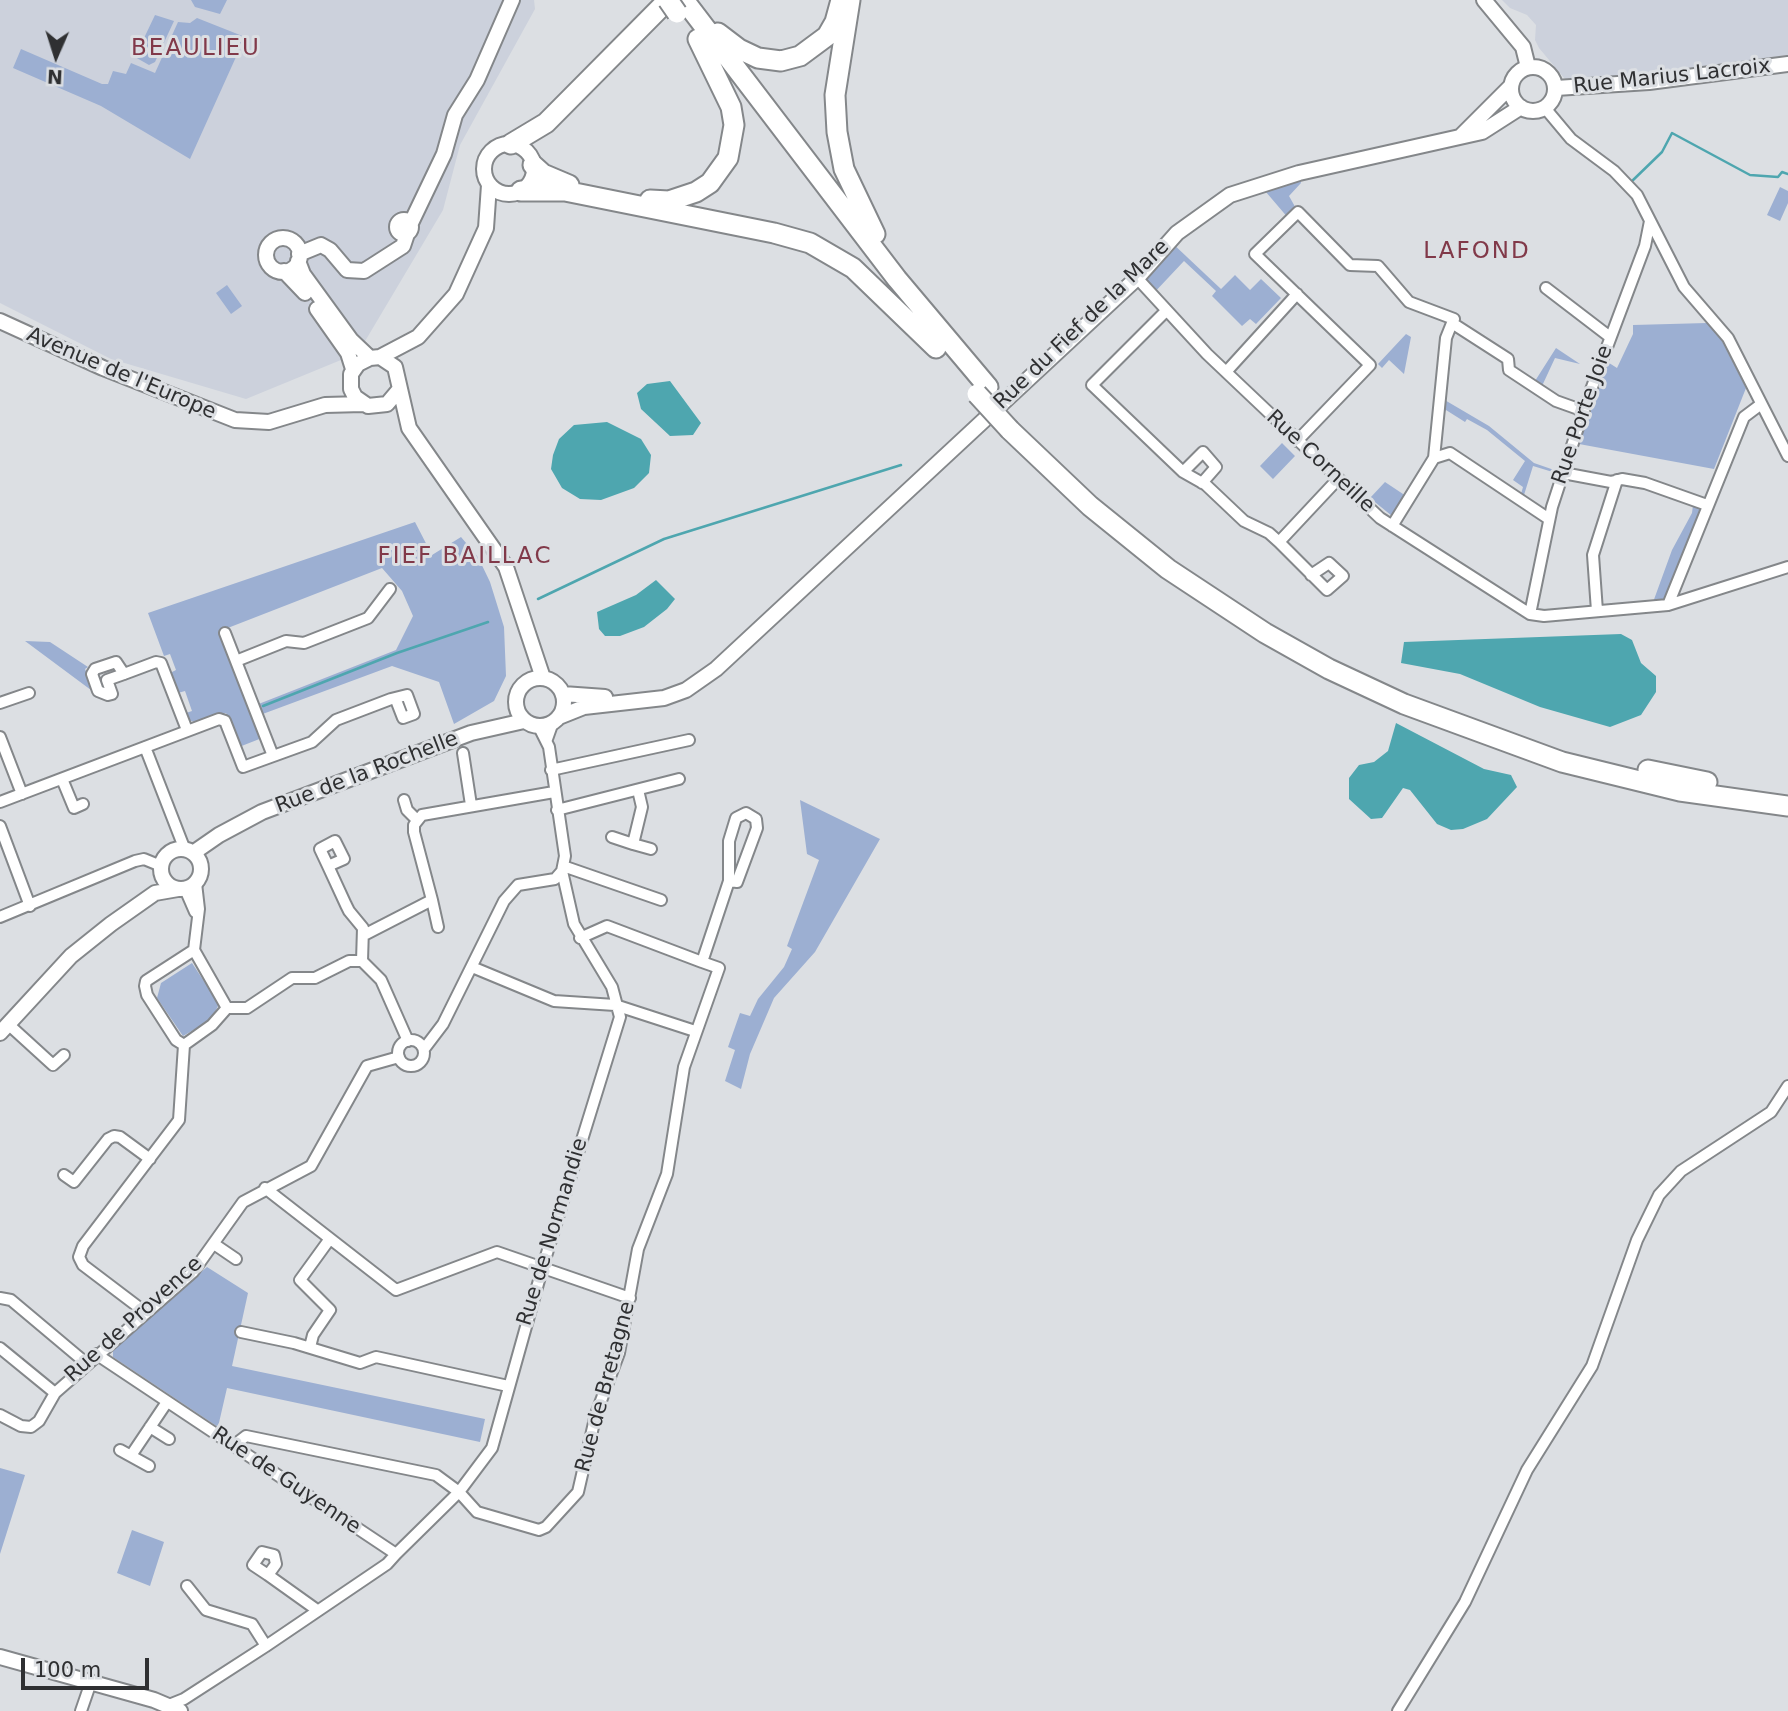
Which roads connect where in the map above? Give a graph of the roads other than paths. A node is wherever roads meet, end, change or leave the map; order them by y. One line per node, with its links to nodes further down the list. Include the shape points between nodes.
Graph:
1 (512, 0): 21 (main road, via 477,80 455,115 444,155 403,246 364,271 347,270 321,245)
2 (841, 0): 5 (highway, via 827,36 800,56 781,61 739,49)
3 (850, 0): 24 (highway, via 835,95 839,144 844,169)
4 (1484, 0): 8 (main road, via 1523,47)
5 (677, 4): 6 (highway); 13 (highway); 24 (highway)
6 (698, 39): 16 (highway, via 726,93 734,125 728,158 709,183 684,197 641,200 569,185 543,174); 32 (highway)
7 (1788, 64): 10 (main road, Rue Marius Lacroix, via 1661,81)
8 (1528, 67): 9 (main road, via 1516,74); 10 (main road, via 1546,70)
9 (1511, 86): 11 (main road); 14 (main road)
10 (1556, 88): 12 (main road)
11 (1521, 107): 12 (main road); 14 (main road, Rue du Fief de la Mare, via 1482,132)
12 (1545, 108): 19 (street, via 1571,139 1637,195)
13 (546, 122): 15 (highway); 16 (highway)
14 (1461, 136): 23 (main road, Rue du Fief de la Mare, via 1299,173 1230,195 1177,233)
15 (511, 144): 16 (main road, via 528,153); 17 (main road, via 497,147 486,157 484,172)
16 (533, 163): 18 (main road, via 531,180)
17 (489, 185): 18 (main road, via 505,194); 20 (main road)
18 (517, 192): 20 (main road); 32 (highway, via 565,191 810,243 853,268)
19 (1650, 221): 31 (street, Rue Porte Joie); 41 (street, via 1684,287 1728,338)
20 (486, 228): 30 (main road, via 456,294)
21 (299, 258): 22 (main road); 22 (main road, via 289,239 280,238 270,245 268,263); 33 (main road, via 303,274 351,340)
22 (284, 271): 35 (main road, via 343,346)
23 (1137, 278): 27 (street, Rue Corneille); 66 (main road, Rue du Fief de la Mare)
24 (897, 279): 38 (highway)
25 (1546, 288): 31 (street)
26 (1297, 295): 29 (street, via 1255,254 1293,216 1350,265 1378,266 1409,302 1454,319); 34 (street); 46 (street, via 1370,365)
27 (1166, 310): 34 (street, Rue Corneille); 51 (street, via 1092,385)
28 (0, 321): 40 (main road, Avenue de l'Europe, via 235,420 269,422)
29 (1452, 323): 43 (street, via 1508,359 1509,370 1556,401); 47 (street, via 1446,338)
30 (418, 337): 33 (main road); 36 (main road)
31 (1610, 337): 43 (street, Rue Porte Joie)
32 (936, 348): 38 (highway)
33 (375, 357): 35 (main road); 36 (main road, via 395,367)
34 (1226, 372): 46 (street, Rue Corneille)
35 (352, 374): 39 (main road, via 351,389); 40 (main road, Avenue de l'Europe)
36 (399, 375): 37 (main road)
37 (398, 391): 42 (main road); 45 (main road)
38 (982, 391): 44 (highway, bridge)
39 (363, 404): 40 (main road, Avenue de l'Europe); 42 (main road)
40 (325, 405)
41 (1760, 405): 49 (street); 56 (street, via 1744,417)
42 (379, 407): 45 (main road)
43 (1584, 411): 52 (street, Rue Porte Joie)
44 (1014, 424): 91 (highway, via 1196,574 1346,663 1450,708 1568,750 1692,779); 97 (highway, via 1090,506 1168,569 1329,669 1453,723 1562,762 1680,791)
45 (409, 428): 70 (main road, via 506,567)
46 (1297, 441): 53 (street, Rue Corneille)
47 (1436, 443): 48 (street); 50 (street)
48 (1450, 453): 50 (street); 57 (street)
49 (1788, 456)
50 (1434, 458): 58 (street)
51 (1183, 472): 55 (street); 55 (street, via 1203,452 1216,467)
52 (1563, 473): 54 (street); 57 (street, Rue Porte Joie)
53 (1338, 479): 58 (street, Rue Corneille); 59 (street)
54 (1618, 480): 56 (street, via 1645,482); 64 (street, via 1592,555)
55 (1202, 483): 59 (street, via 1244,521)
56 (1707, 505): 63 (street)
57 (1549, 519): 65 (street, Rue Porte Joie)
58 (1392, 526): 65 (street, Rue Corneille)
59 (1279, 542): 61 (street)
60 (1788, 566): 63 (street)
61 (1311, 575)
62 (390, 589): 68 (street, via 368,618 304,643 286,641)
63 (1668, 605): 64 (street)
64 (1597, 611): 65 (street)
65 (1530, 614)
66 (764, 623): 72 (main road, Rue du Fief de la Mare, via 700,672 666,689 626,697); 76 (main road, Rue du Fief de la Mare, via 716,669 686,690 646,702 584,707)
67 (225, 633): 68 (street)
68 (236, 661): 85 (street)
69 (124, 674): 78 (street, via 161,663)
70 (537, 679): 72 (main road, via 555,684); 74 (main road, via 520,689)
71 (29, 692): 75 (street)
72 (563, 694): 76 (main road)
73 (396, 699): 85 (street, via 336,720 312,742)
74 (516, 701): 77 (main road); 79 (main road, Rue de la Rochelle)
75 (0, 703)
76 (556, 720): 80 (main road)
77 (524, 721): 79 (main road, Rue de la Rochelle); 80 (main road)
78 (187, 730): 83 (street); 85 (street, via 221,719 243,767)
79 (471, 733): 104 (main road, Rue de la Rochelle, via 262,812 210,854)
80 (543, 733): 86 (street)
81 (0, 737): 92 (street)
82 (689, 740): 86 (street)
83 (145, 747): 87 (street); 104 (street)
84 (463, 753): 96 (street)
85 (273, 756)
86 (551, 770): 90 (street)
87 (62, 779): 92 (street); 95 (street, via 74,808)
88 (679, 779): 89 (street)
89 (638, 790): 98 (street); 102 (street, via 642,807)
90 (554, 792): 96 (street); 98 (street)
91 (1788, 793)
92 (22, 794): 94 (street)
93 (404, 800): 99 (street)
94 (0, 802)
95 (83, 804)
96 (471, 805): 99 (street)
97 (1788, 806)
98 (557, 810): 107 (street, via 565,856)
99 (417, 820): 111 (street, via 414,832)
100 (0, 826): 113 (street)
101 (612, 837): 102 (street)
102 (633, 844): 103 (street)
103 (651, 849)
104 (193, 856): 106 (main road, Rue de la Rochelle, via 170,853); 109 (main road)
105 (328, 866): 116 (street)
106 (162, 871): 109 (main road, via 168,884); 110 (main road); 113 (street, via 144,859 135,861)
107 (560, 872): 112 (street); 117 (street); 121 (street, via 518,886 504,901)
108 (729, 881): 108 (street, via 729,841 736,818 746,813 755,819 757,828 737,882); 120 (street)
109 (186, 887): 110 (main road); 118 (street, via 198,909)
110 (155, 892): 124 (main road, via 71,956)
111 (432, 900): 115 (street); 116 (street)
112 (661, 900)
113 (30, 906): 114 (street)
114 (0, 917)
115 (438, 927)
116 (364, 934): 119 (street)
117 (580, 938): 120 (street, via 607,926); 122 (street)
118 (194, 950): 123 (street); 127 (street, via 145,986 176,1040)
119 (362, 961): 123 (street, via 349,961 315,978 292,978 247,1007); 126 (street, via 381,979)
120 (702, 962): 125 (street, Rue de Bretagne, via 719,968)
121 (472, 967): 122 (street, via 554,1001); 128 (street, via 443,1024)
122 (620, 1006): 125 (street); 138 (street, Rue de Normandie)
123 (228, 1008): 127 (street)
124 (4, 1028): 129 (street, via 53,1065)
125 (695, 1031): 140 (street, Rue de Bretagne, via 684,1067 667,1174 638,1249)
126 (408, 1041): 128 (street, via 417,1041); 130 (street, via 400,1048)
127 (184, 1045): 132 (street, via 179,1120)
128 (424, 1049): 130 (street, via 417,1064 408,1065)
129 (64, 1055)
130 (399, 1057): 134 (street, Rue de Provence, via 367,1066 316,1160)
131 (1788, 1086): 167 (street, via 1771,1112 1681,1171 1659,1195 1637,1240 1592,1366 1527,1470 1465,1602)
132 (150, 1159): 133 (street, via 114,1136 74,1182); 141 (street, via 79,1256 83,1265)
133 (64, 1175)
134 (265, 1188): 135 (street); 136 (street, Rue de Provence, via 243,1202)
135 (330, 1240): 138 (street, via 396,1290 497,1252); 144 (street, via 300,1280 330,1310)
136 (214, 1244): 137 (street); 141 (street, Rue de Provence, via 193,1272)
137 (236, 1259)
138 (543, 1266): 140 (street); 147 (street, Rue de Normandie)
139 (0, 1298): 146 (street, via 10,1300)
140 (630, 1298): 157 (street, Rue de Bretagne, via 579,1492 539,1530 477,1512)
141 (145, 1312): 145 (street, Rue de Provence)
142 (241, 1332): 144 (street)
143 (0, 1348): 148 (street, Rue de Provence)
144 (310, 1348): 147 (street, via 360,1363 376,1357)
145 (96, 1354): 146 (street, Rue de Provence); 149 (street, Rue de Guyenne)
146 (86, 1363): 148 (street, Rue de Provence)
147 (508, 1386): 157 (street, Rue de Normandie, via 492,1448)
148 (55, 1393): 150 (street, via 31,1427)
149 (167, 1402): 151 (street); 153 (street, Rue de Guyenne)
150 (0, 1415)
151 (150, 1427): 152 (street); 155 (street)
152 (169, 1439)
153 (233, 1446): 157 (street, Rue de Bretagne, via 246,1436 436,1475); 158 (street, Rue de Guyenne)
154 (120, 1450): 155 (street)
155 (132, 1454): 156 (street)
156 (149, 1466)
157 (459, 1492): 158 (street, Rue de Normandie)
158 (396, 1555): 161 (street)
159 (268, 1575): 161 (street)
160 (187, 1586): 162 (street, via 206,1610 252,1624)
161 (317, 1610): 162 (street)
162 (266, 1646): 165 (street, via 184,1699)
163 (0, 1657): 164 (main road)
164 (91, 1682): 165 (main road); 166 (street)
165 (176, 1709)
166 (81, 1711)
167 (1398, 1711)

